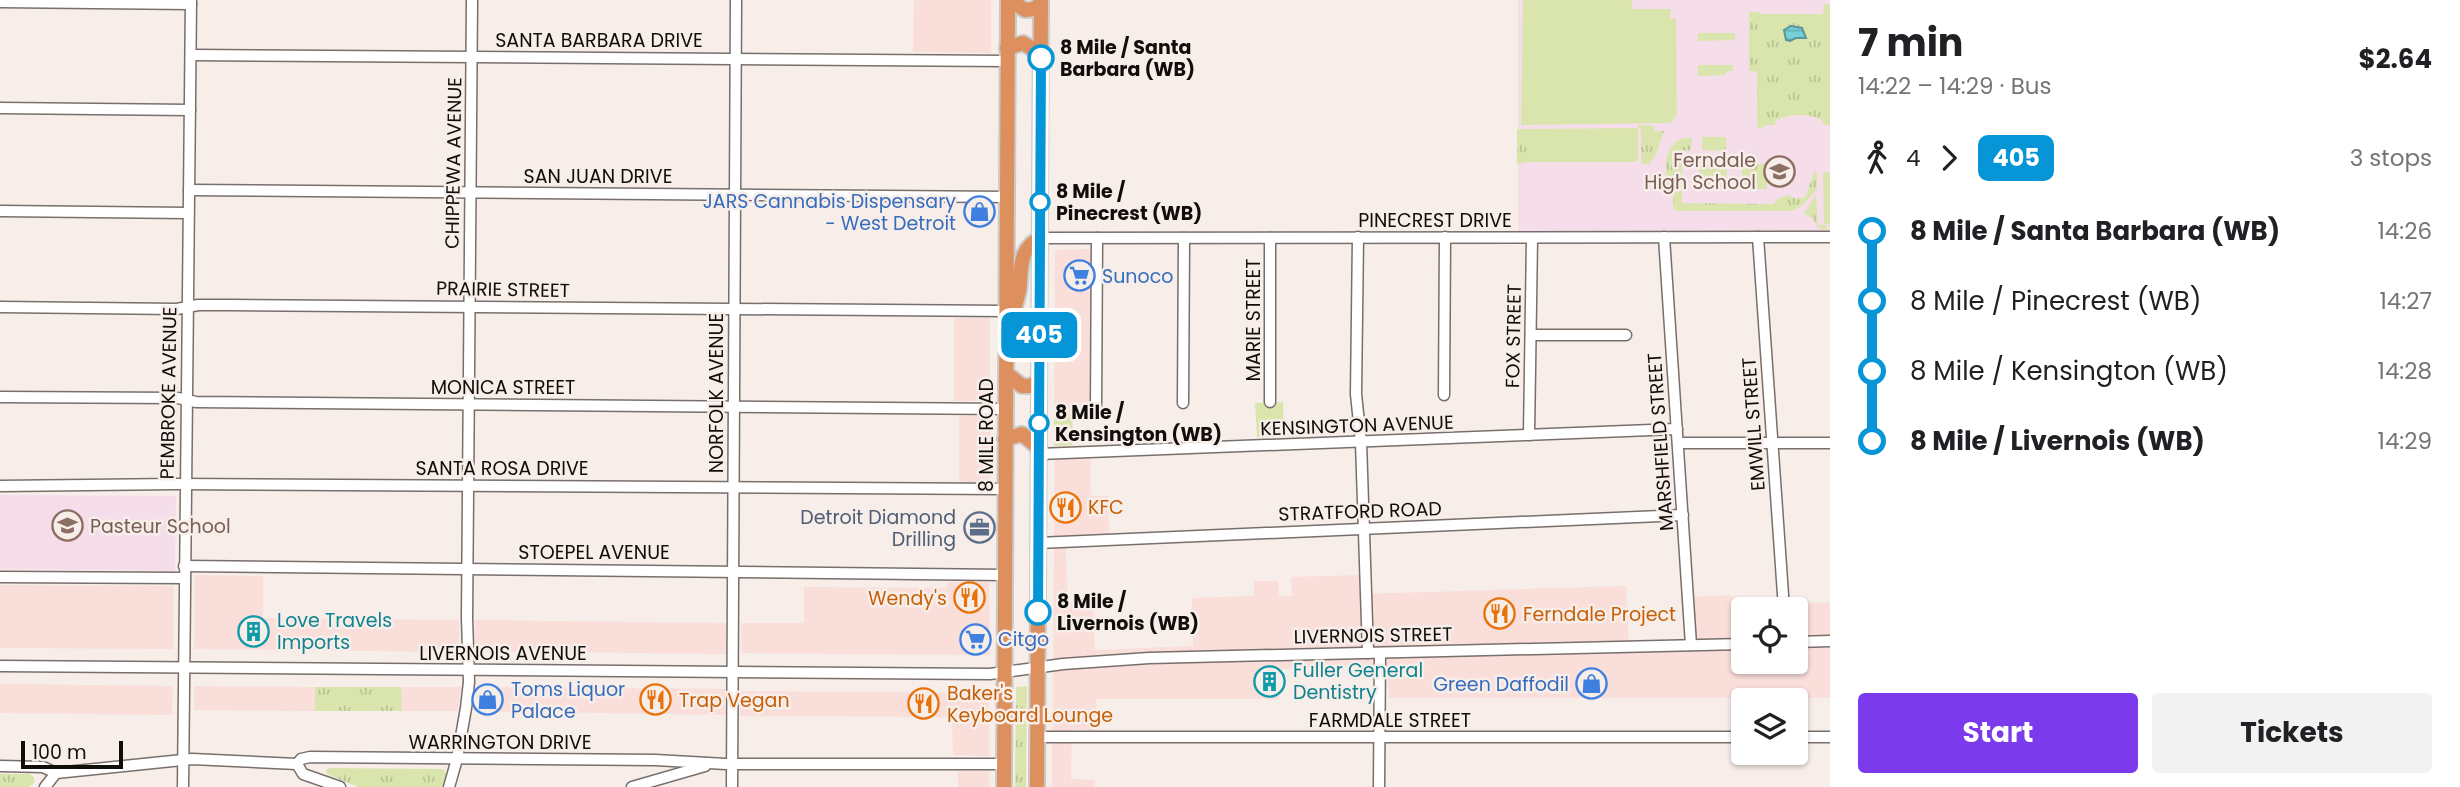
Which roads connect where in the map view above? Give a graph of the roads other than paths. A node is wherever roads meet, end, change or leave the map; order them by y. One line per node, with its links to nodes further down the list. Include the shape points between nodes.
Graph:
1 (472, 0): 10 (street, CHIPPEWA AVENUE)
2 (736, 0): 11 (street, NORFOLK AVENUE)
3 (1009, 0): 6 (highway, via 1025,10); 9 (highway, 8 MILE ROAD)
4 (0, 2): 5 (street)
5 (191, 2): 8 (street, PEMBROKE AVENUE)
6 (1041, 2): 7 (highway)
7 (1041, 54): 9 (highway, via 1023,43); 26 (highway)
8 (191, 55): 10 (street, SANTA BARBARA DRIVE); 13 (street, PEMBROKE AVENUE)
9 (1007, 55): 11 (street, SANTA BARBARA DRIVE); 17 (highway, 8 MILE ROAD)
10 (472, 57): 11 (street, SANTA BARBARA DRIVE); 15 (street, CHIPPEWA AVENUE)
11 (736, 59): 16 (street, NORFOLK AVENUE)
12 (0, 108): 13 (street)
13 (190, 110): 14 (street, PEMBROKE AVENUE)
14 (189, 190): 15 (street, SAN JUAN DRIVE); 19 (street, PEMBROKE AVENUE)
15 (470, 192): 16 (street, SAN JUAN DRIVE); 30 (street, CHIPPEWA AVENUE)
16 (735, 194): 17 (street, SAN JUAN DRIVE); 33 (street, NORFOLK AVENUE)
17 (1007, 197): 34 (highway, 8 MILE ROAD)
18 (0, 211): 19 (street)
19 (188, 213): 32 (street, PEMBROKE AVENUE)
20 (1358, 237): 21 (street, PINECREST DRIVE); 29 (street, PINECREST DRIVE); 52 (street, via 1356,394)
21 (1445, 237): 22 (street, PINECREST DRIVE); 40 (street)
22 (1532, 237): 23 (street, PINECREST DRIVE); 35 (street, FOX STREET)
23 (1664, 237): 24 (street, PINECREST DRIVE); 49 (street, MARSHFIELD STREET)
24 (1758, 237): 25 (street, PINECREST DRIVE); 53 (street, EMWILL STREET)
25 (1830, 237)
26 (1041, 238): 27 (street, PINECREST DRIVE); 37 (highway, via 1029,246 1021,261); 39 (highway)
27 (1097, 238): 28 (street, PINECREST DRIVE); 48 (street)
28 (1184, 238): 29 (street, PINECREST DRIVE); 44 (street)
29 (1270, 238): 43 (street, MARIE STREET)
30 (469, 306): 32 (street, PRAIRIE STREET); 33 (street, PRAIRIE STREET); 45 (street, CHIPPEWA AVENUE)
31 (0, 307): 32 (street, PRAIRIE STREET)
32 (187, 307): 42 (street, PEMBROKE AVENUE)
33 (734, 308): 34 (street, PRAIRIE STREET); 46 (street, NORFOLK AVENUE)
34 (1006, 311): 37 (highway, 8 MILE ROAD)
35 (1531, 335): 36 (street); 50 (street, FOX STREET)
36 (1626, 335)
37 (1006, 344): 38 (highway, 8 MILE ROAD)
38 (1006, 373): 39 (highway, via 1022,386); 47 (highway, 8 MILE ROAD)
39 (1039, 382): 56 (highway)
40 (1444, 394)
41 (0, 397): 42 (street, MONICA STREET)
42 (186, 400): 45 (street, MONICA STREET); 57 (street, PEMBROKE AVENUE)
43 (1270, 402)
44 (1183, 403)
45 (468, 404): 46 (street, MONICA STREET); 59 (street, CHIPPEWA AVENUE)
46 (734, 407): 47 (street, MONICA STREET); 60 (street, NORFOLK AVENUE)
47 (1005, 410): 51 (highway, 8 MILE ROAD)
48 (1096, 410)
49 (1677, 429): 50 (street, KENSINGTON AVENUE); 54 (street, MARSHFIELD STREET)
50 (1529, 435): 52 (street, KENSINGTON AVENUE)
51 (1005, 439): 56 (highway, via 1021,434); 61 (highway, 8 MILE ROAD)
52 (1361, 442): 56 (street, KENSINGTON AVENUE); 63 (street)
53 (1772, 442): 54 (street); 55 (street); 71 (street, EMWILL STREET)
54 (1678, 443): 62 (street, MARSHFIELD STREET)
55 (1830, 443)
56 (1039, 451): 64 (highway)
57 (185, 484): 58 (street, SANTA ROSA DRIVE); 59 (street, SANTA ROSA DRIVE); 65 (street, PEMBROKE AVENUE)
58 (0, 486)
59 (468, 486): 60 (street, SANTA ROSA DRIVE); 66 (street, CHIPPEWA AVENUE)
60 (733, 487): 61 (street, SANTA ROSA DRIVE); 67 (street, NORFOLK AVENUE)
61 (1005, 489): 68 (highway, 8 MILE ROAD)
62 (1683, 515): 63 (street, STRATFORD ROAD); 75 (street, MARSHFIELD STREET)
63 (1363, 528): 64 (street, STRATFORD ROAD); 76 (street)
64 (1038, 543): 80 (highway)
65 (184, 566): 66 (street, STOEPEL AVENUE); 70 (street, PEMBROKE AVENUE)
66 (467, 569): 67 (street, STOEPEL AVENUE); 81 (street, CHIPPEWA AVENUE)
67 (733, 571): 68 (street, STOEPEL AVENUE); 82 (street, NORFOLK AVENUE)
68 (1004, 575): 83 (highway, 8 MILE ROAD)
69 (0, 577): 70 (street)
70 (184, 578): 79 (street, PEMBROKE AVENUE)
71 (1783, 597)
72 (1830, 641): 73 (street)
73 (1808, 642)
74 (1731, 644): 75 (street, LIVERNOIS STREET)
75 (1691, 645): 77 (street, LIVERNOIS STREET)
76 (1368, 653): 77 (street, LIVERNOIS STREET); 80 (street, LIVERNOIS STREET, via 1149,658)
77 (1380, 653): 85 (street)
78 (0, 666): 79 (street, LIVERNOIS AVENUE)
79 (183, 667): 81 (street, LIVERNOIS AVENUE); 90 (street, PEMBROKE AVENUE)
80 (1038, 667): 83 (street, LIVERNOIS STREET); 84 (highway)
81 (469, 670): 82 (street, LIVERNOIS AVENUE); 89 (street, CHIPPEWA AVENUE)
82 (734, 672): 83 (street, LIVERNOIS AVENUE); 92 (street, NORFOLK AVENUE)
83 (1005, 672): 94 (highway, 8 MILE ROAD)
84 (1038, 737): 85 (street, FARMDALE STREET); 104 (highway)
85 (1379, 737): 86 (street, FARMDALE STREET); 105 (street)
86 (1731, 737)
87 (1808, 737): 88 (street)
88 (1830, 737)
89 (457, 759): 91 (street, WARRINGTON DRIVE); 93 (street, WARRINGTON DRIVE, via 310,757); 100 (street, CHIPPEWA AVENUE)
90 (183, 761): 93 (street, WARRINGTON DRIVE); 96 (street, WARRINGTON DRIVE); 98 (street, PEMBROKE AVENUE)
91 (714, 763): 92 (street, WARRINGTON DRIVE); 101 (street)
92 (732, 763): 94 (street, WARRINGTON DRIVE); 102 (street, NORFOLK AVENUE)
93 (297, 764): 99 (street, via 303,774)
94 (1004, 764): 103 (highway, 8 MILE ROAD)
95 (0, 765): 96 (street, WARRINGTON DRIVE, via 43,767)
96 (55, 773): 97 (street)
97 (45, 787)
98 (183, 787)
99 (340, 787)
100 (449, 787)
101 (632, 787)
102 (732, 787)
103 (1004, 787)
104 (1037, 787)
105 (1378, 787)

